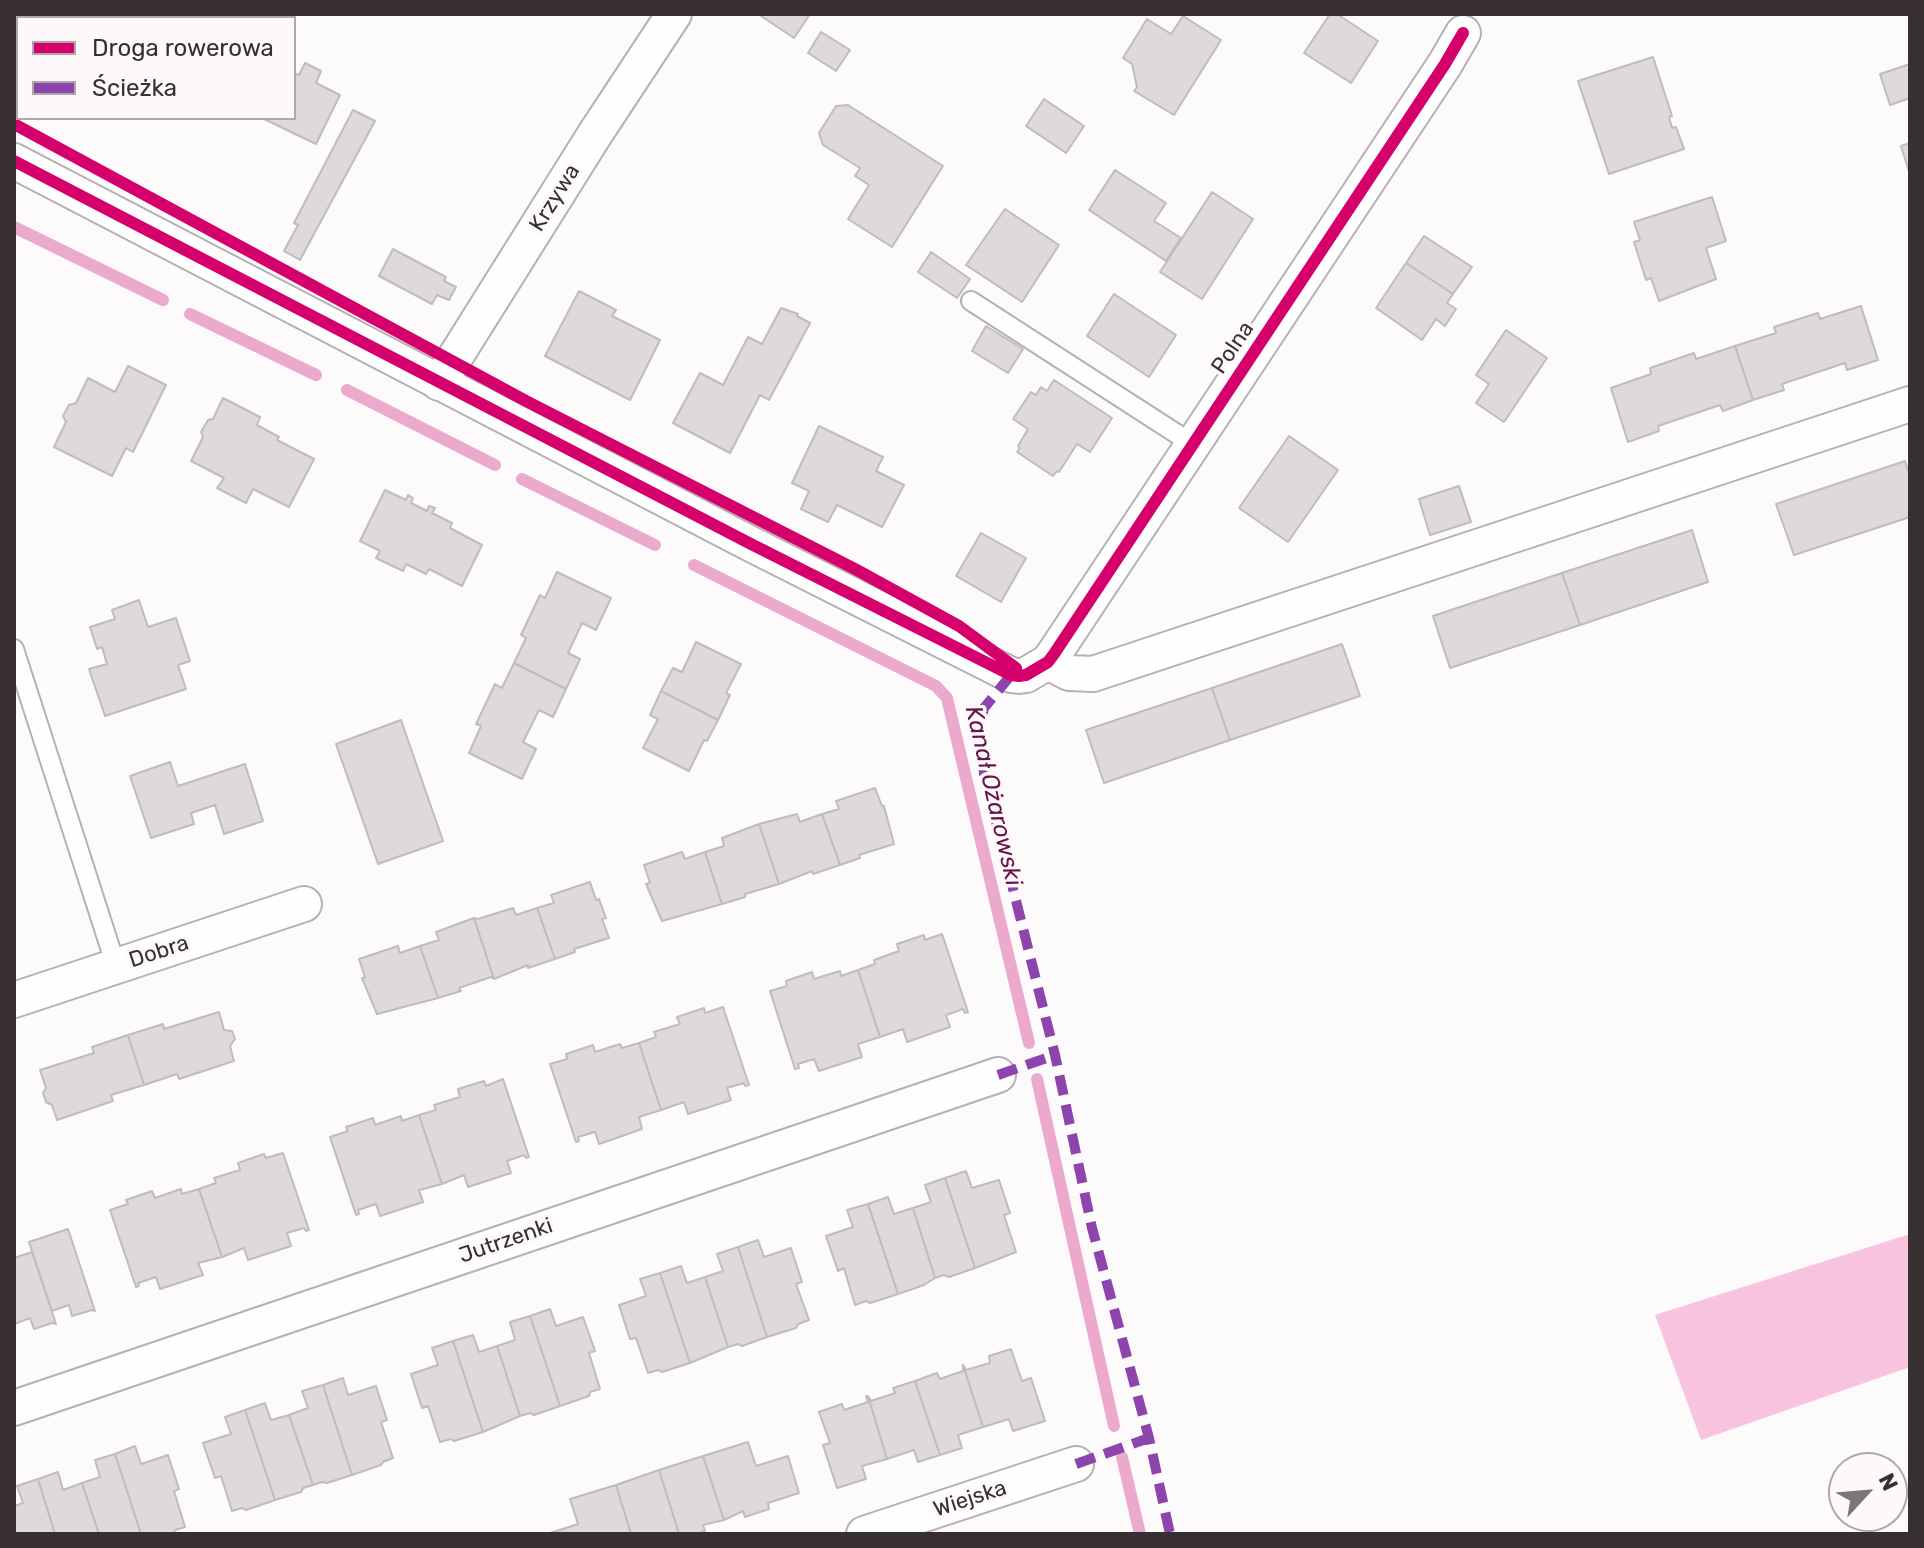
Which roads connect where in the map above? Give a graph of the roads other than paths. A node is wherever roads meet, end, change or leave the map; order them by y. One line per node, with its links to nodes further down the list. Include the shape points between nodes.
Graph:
1 (674, 14): 5 (street, Krzywa)
2 (1463, 33): 7 (street, Polna)
3 (14, 161): 5 (street)
4 (971, 301): 7 (lane)
5 (439, 383): 9 (street, via 997,669 1011,675)
6 (1910, 404): 9 (street, via 1093,674)
7 (1194, 445): 9 (street, Polna)
8 (14, 649): 11 (lane)
9 (1037, 668)
10 (304, 904): 11 (street, Dobra)
11 (116, 966): 12 (street, Dobra)
12 (14, 1000)
13 (998, 1075): 14 (street, Jutrzenki)
14 (14, 1408)
15 (1076, 1464): 16 (street, Wiejska)
16 (864, 1534)

